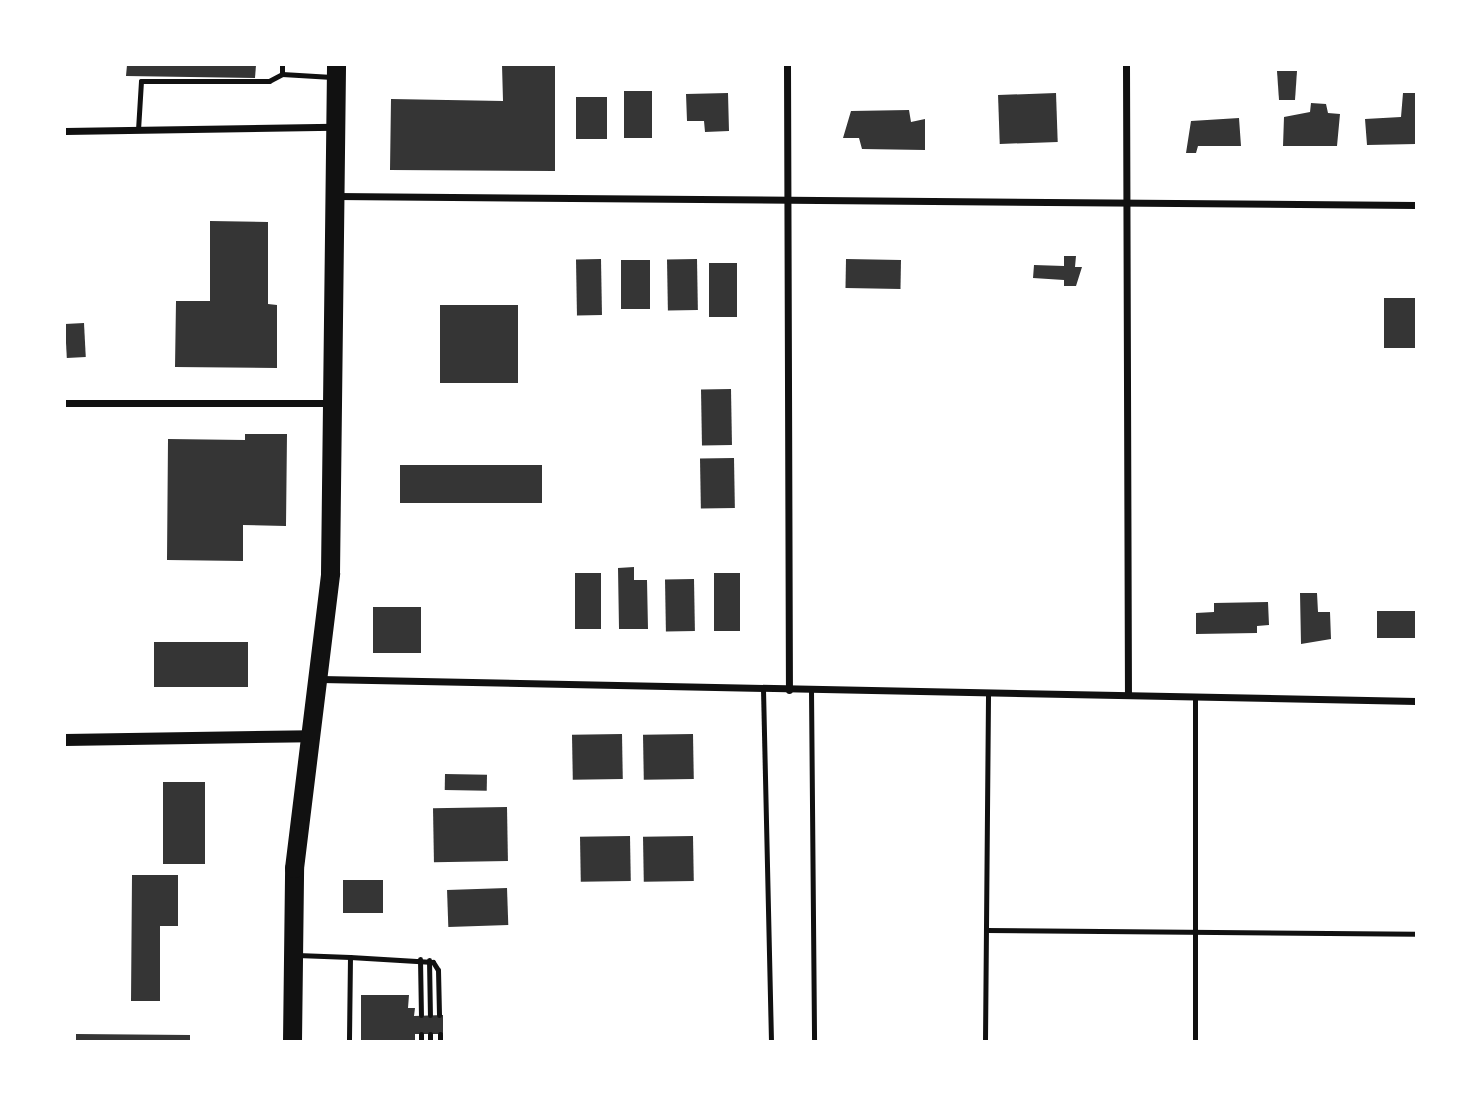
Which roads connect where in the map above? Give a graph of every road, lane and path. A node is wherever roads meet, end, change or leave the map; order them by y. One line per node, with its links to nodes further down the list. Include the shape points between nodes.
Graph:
1 (282, 65): 5 (lane)
2 (787, 65): 10 (street)
3 (1126, 65): 11 (street)
4 (335, 71): 5 (lane); 6 (highway)
5 (282, 74): 7 (lane, via 269,81 141,80)
6 (335, 127): 7 (street); 9 (highway)
7 (138, 130): 8 (street)
8 (65, 131)
9 (335, 196): 10 (street); 14 (highway)
10 (788, 203): 11 (street); 17 (street)
11 (1125, 203): 12 (street); 20 (street)
12 (1416, 205)
13 (65, 403): 14 (street)
14 (332, 403): 15 (highway, via 330,573)
15 (321, 679): 16 (street); 23 (highway)
16 (763, 689): 17 (street); 41 (lane)
17 (789, 690): 18 (street)
18 (811, 690): 19 (street); 42 (lane)
19 (988, 692): 20 (street); 25 (lane)
20 (1128, 694): 21 (street)
21 (1195, 696): 22 (street); 26 (lane)
22 (1416, 701)
23 (310, 736): 24 (street); 28 (highway, via 295,868)
24 (65, 740)
25 (986, 930): 26 (lane); 43 (lane)
26 (1196, 932): 27 (lane); 44 (lane)
27 (1416, 934)
28 (293, 955): 29 (lane); 37 (highway)
29 (350, 957): 30 (lane); 38 (lane)
30 (421, 959): 31 (lane); 32 (lane)
31 (429, 960): 33 (lane); 34 (lane, via 438,970)
32 (421, 1015)
33 (430, 1015)
34 (439, 1015)
35 (430, 1034): 39 (lane)
36 (440, 1034): 40 (lane)
37 (292, 1041)
38 (349, 1041)
39 (430, 1041)
40 (440, 1041)
41 (771, 1041)
42 (814, 1041)
43 (985, 1041)
44 (1195, 1041)

